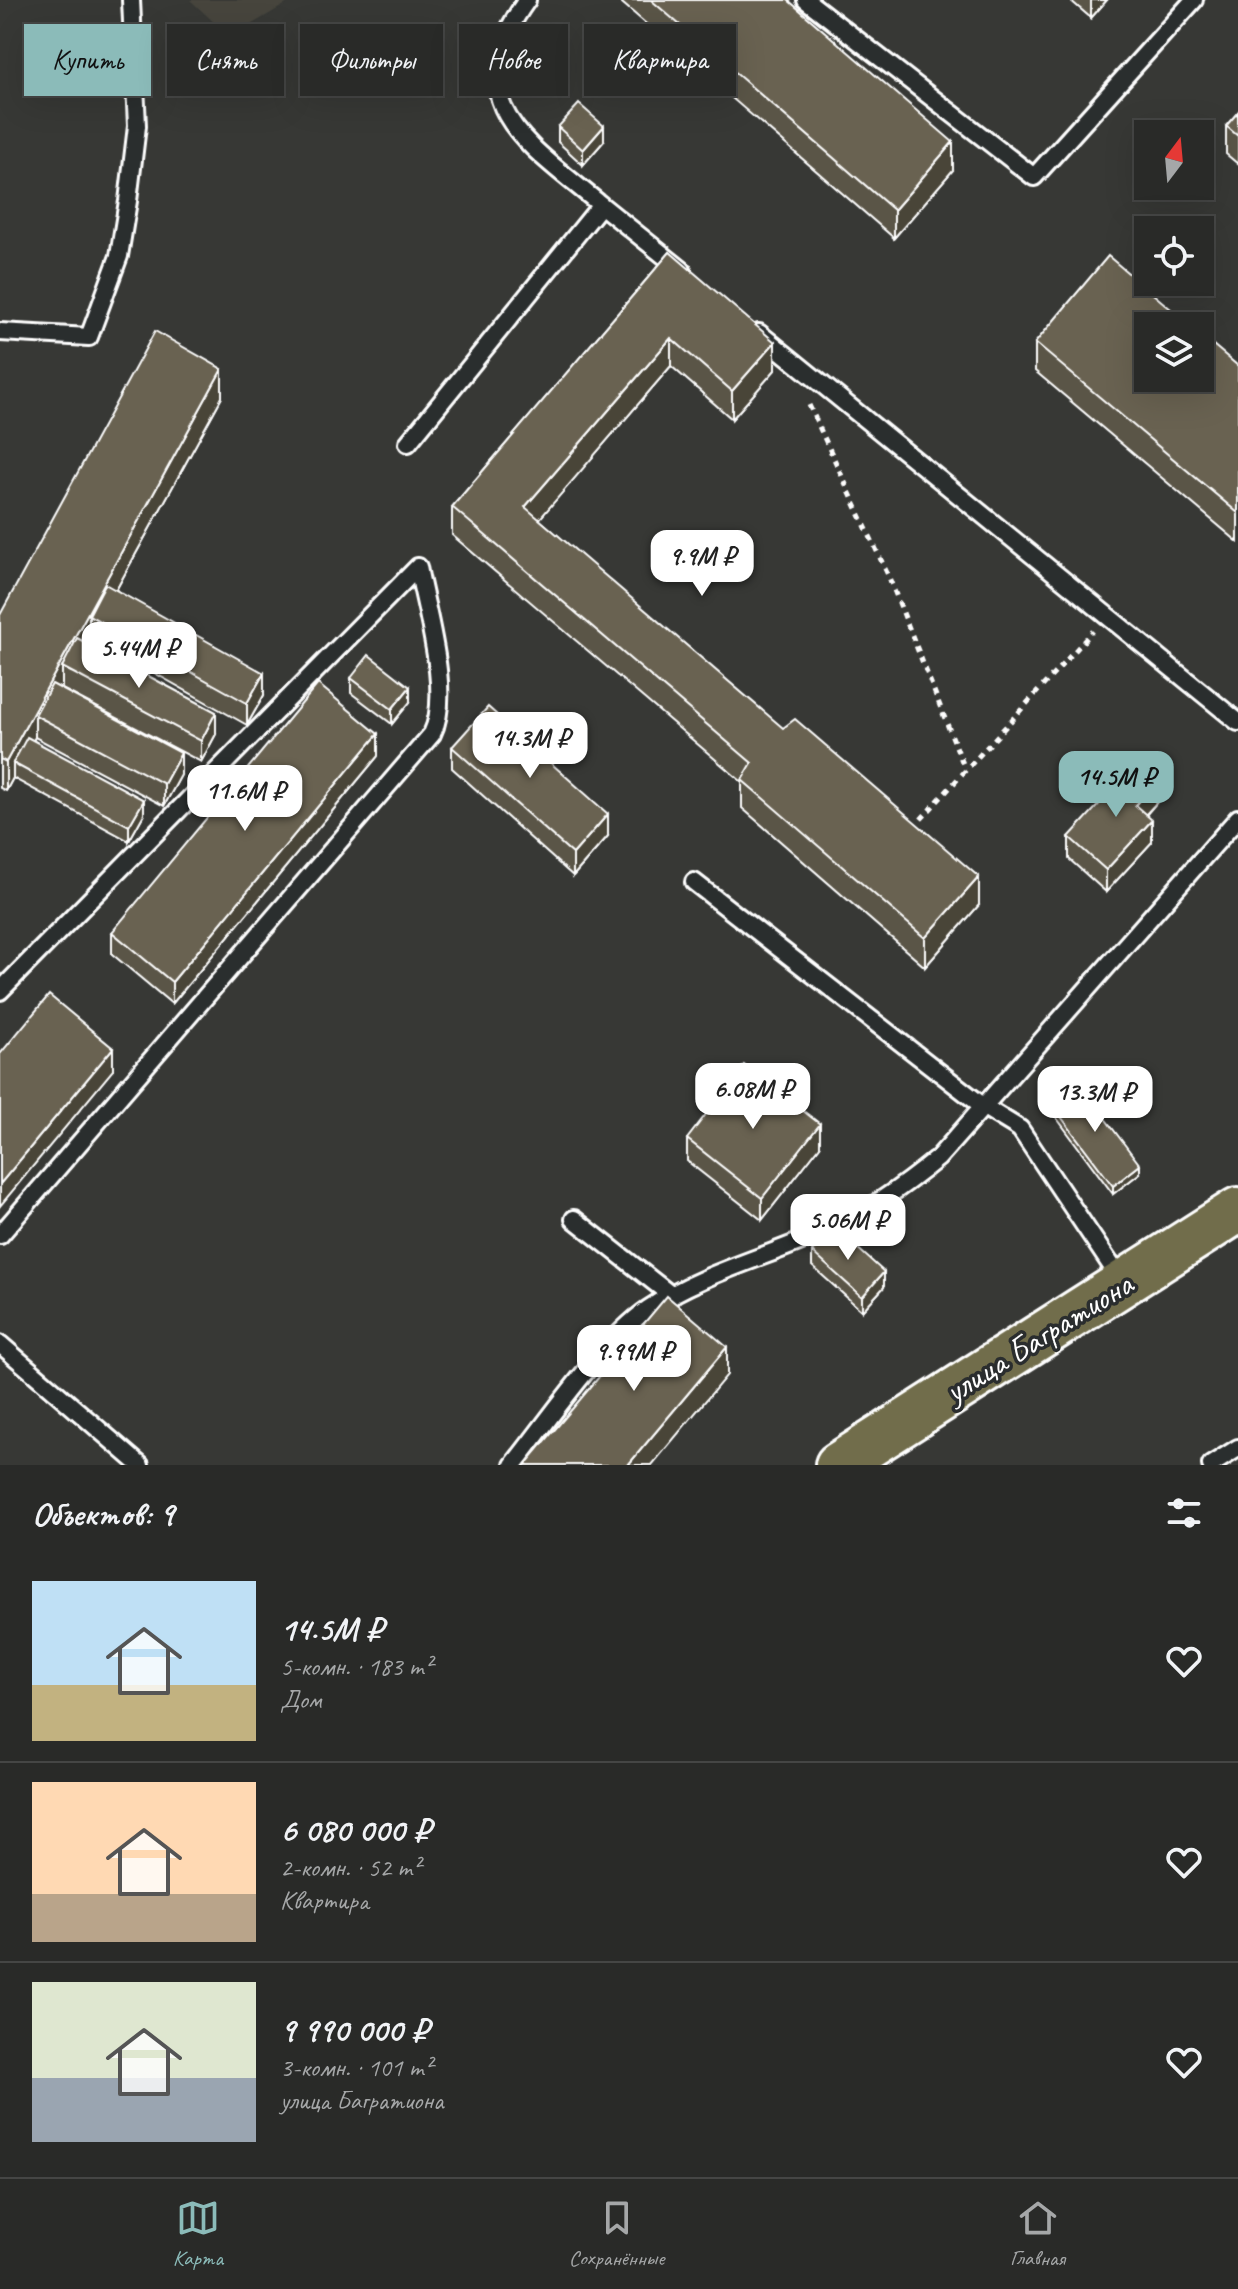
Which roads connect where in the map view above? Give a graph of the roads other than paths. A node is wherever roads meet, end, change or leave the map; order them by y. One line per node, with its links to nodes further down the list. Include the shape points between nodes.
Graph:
1 (131, 0): 8 (lane, via 137,126 128,201 119,256 89,337)
2 (527, 0): 5 (lane, via 501,43 501,104 517,135)
3 (806, 0): 4 (lane, via 1034,177)
4 (1194, 0)
5 (601, 205): 6 (lane); 9 (lane)
6 (700, 285)
7 (749, 325): 10 (lane)
8 (0, 332)
9 (408, 443)
10 (1238, 722)
11 (1238, 818): 14 (lane)
12 (694, 882): 14 (lane)
13 (0, 991): 17 (lane, via 418,567 440,690 439,721 432,734)
14 (984, 1107): 18 (lane, via 1020,1129); 19 (lane, via 938,1158 890,1196 834,1227)
15 (1238, 1210): 18 (main road, улица Багратиона)
16 (574, 1219): 19 (lane)
17 (0, 1235)
18 (1123, 1283): 22 (main road, улица Багратиона)
19 (672, 1296): 24 (lane, via 622,1330)
20 (0, 1344): 23 (lane)
21 (1238, 1448): 25 (lane)
22 (842, 1464)
23 (140, 1465)
24 (513, 1465)
25 (1211, 1465)

